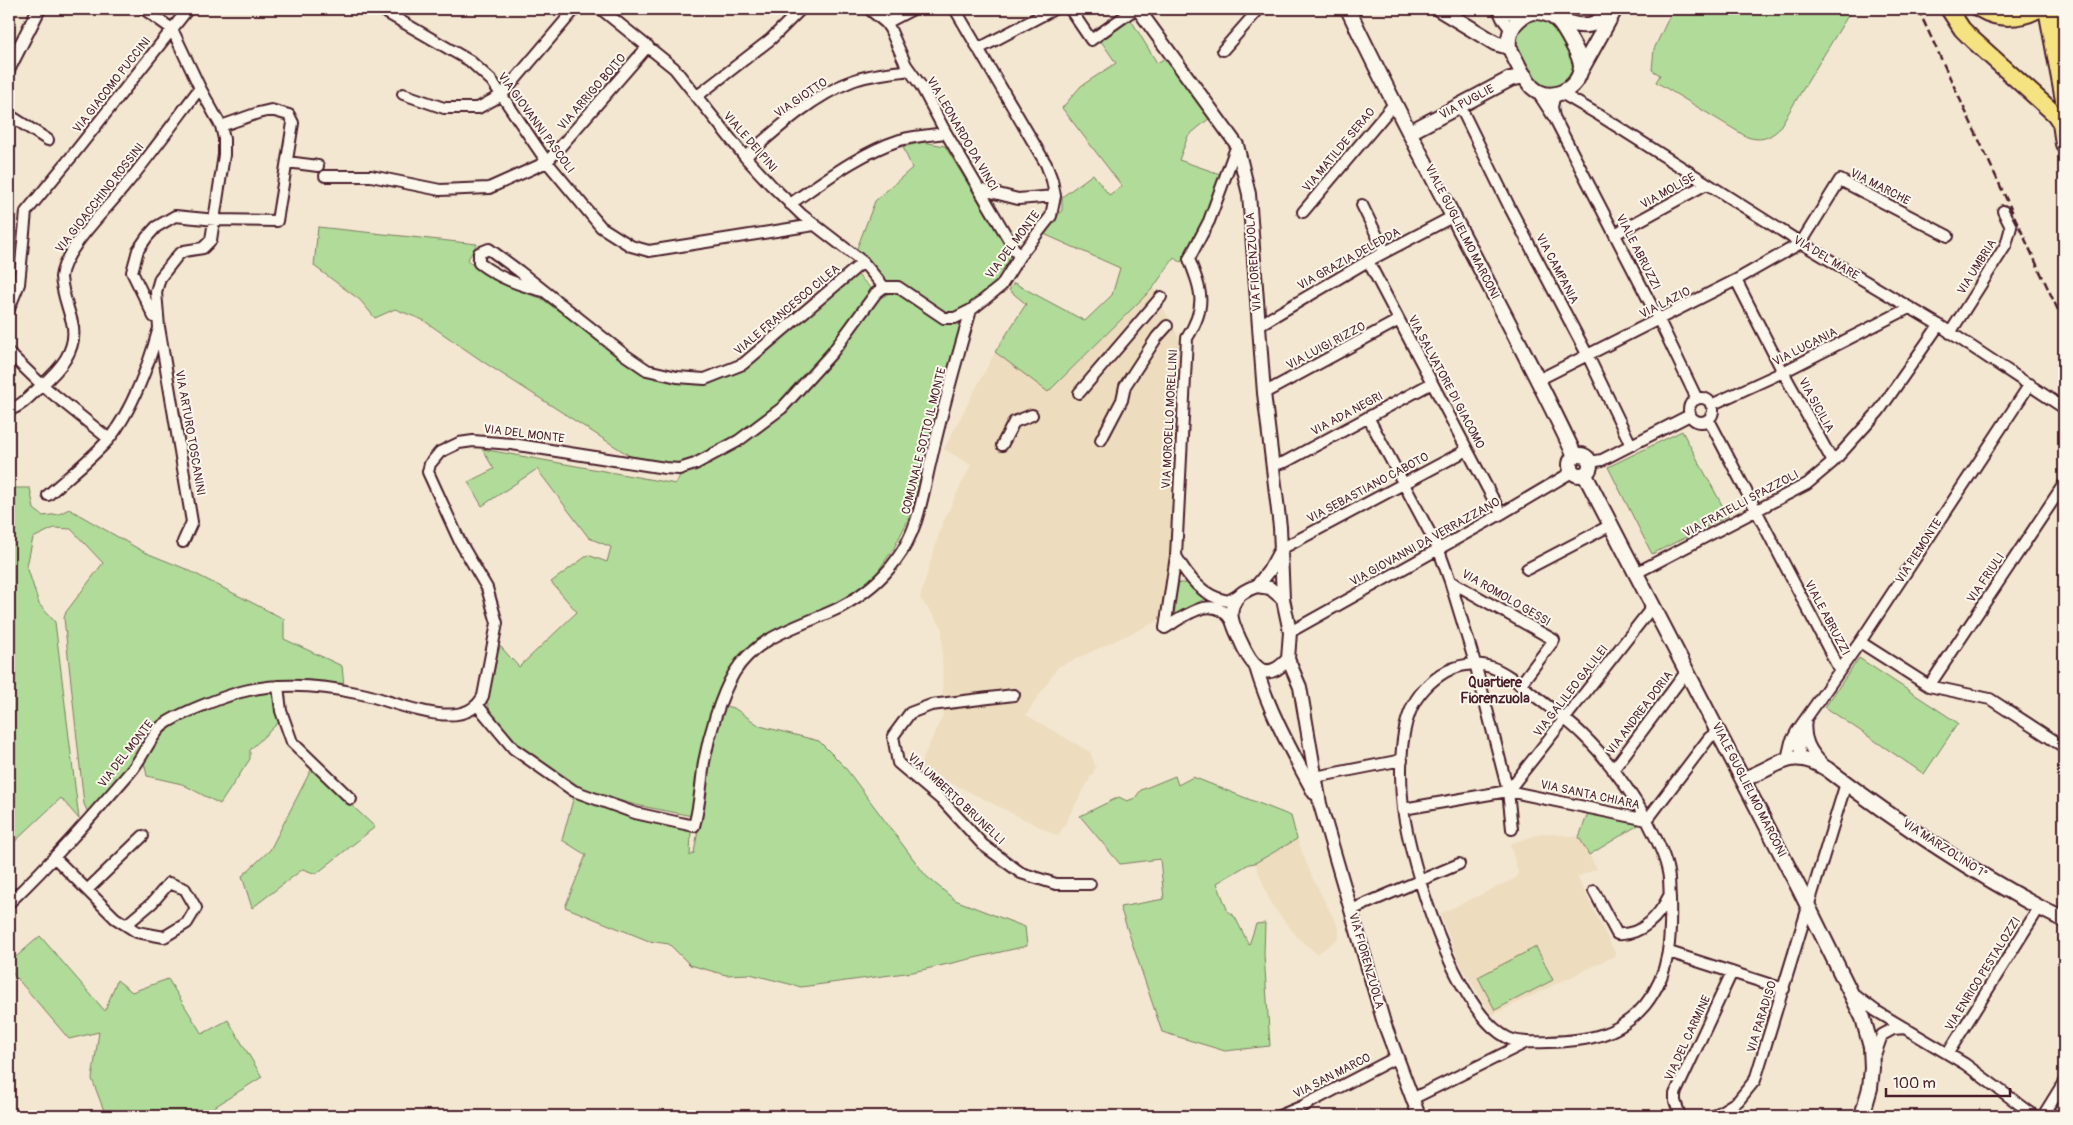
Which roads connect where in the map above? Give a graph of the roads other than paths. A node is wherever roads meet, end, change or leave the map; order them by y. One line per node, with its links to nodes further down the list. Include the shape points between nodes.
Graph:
1 (39, 9): 36 (street)
2 (146, 9): 29 (street)
3 (188, 9): 29 (street, VIA GIACOMO PUCCINI)
4 (380, 9): 24 (street, VIA GIOVANNI PASCOLI)
5 (575, 9): 44 (street)
6 (601, 9): 31 (street, VIALE DEI PINI)
7 (801, 9): 45 (street, via 771,39)
8 (869, 9): 28 (street)
9 (913, 9): 28 (street)
10 (955, 9): 34 (street)
11 (1054, 9): 34 (street)
12 (1070, 9): 13 (street, via 1091,40)
13 (1136, 9): 56 (street, VIA FIORENZUOLA)
14 (1258, 9): 35 (street)
15 (1348, 9): 47 (main road, VIALE GUGLIELMO MARCONI)
16 (1439, 9): 32 (main road, via 1495,43)
17 (1498, 9): 30 (street)
18 (1504, 9): 26 (street, via 1511,14)
19 (1615, 9): 27 (main road, via 1590,24 1565,23); 38 (main road)
20 (1980, 9): 21 (highway, via 2003,17)
21 (2039, 9)
22 (2047, 9): 46 (highway)
23 (2058, 9): 33 (highway)
24 (392, 12): 44 (street, VIA GIOVANNI PASCOLI, via 470,61)
25 (1952, 14): 55 (highway, via 1973,40 2055,114 2061,123)
26 (1522, 15): 27 (main road, via 1540,12); 30 (main road)
27 (1556, 18): 38 (main road, via 1579,56)
28 (886, 23): 37 (street, VIA LEONARDO DA VINCI)
29 (172, 29): 40 (street); 84 (street, VIA GIACOMO PUCCINI, via 26,212 19,284)
30 (1511, 30): 32 (main road)
31 (648, 46): 45 (street, VIALE DEI PINI, via 674,68); 59 (street, VIA ARRIGO BOITO)
32 (1509, 47): 39 (main road)
33 (2064, 47)
34 (978, 49): 64 (street, via 1046,164)
35 (1223, 50)
36 (9, 68)
37 (909, 70): 53 (street, VIA LEONARDO DA VINCI); 57 (street, VIA GIOTTO, via 868,76 841,86 814,101)
38 (1581, 70): 42 (main road)
39 (1525, 76): 41 (main road); 48 (main road, VIA PUGLIE, via 1510,79)
40 (200, 88): 51 (street); 99 (street, VIA GIOACCHINO ROSSINI, via 65,262 62,286 73,324 73,343 68,357)
41 (1536, 90): 42 (main road, via 1546,94); 50 (street, VIALE ABRUZZI)
42 (1563, 91): 50 (street, via 1552,106); 62 (street, VIA DEL MARE)
43 (403, 94): 44 (street, via 444,108 478,108)
44 (502, 95): 59 (street, VIA GIOVANNI PASCOLI)
45 (696, 97): 57 (street, VIALE DEI PINI)
46 (2064, 100)
47 (1394, 104): 52 (main road, VIALE GUGLIELMO MARCONI); 68 (street, VIA MATILDE SERAO)
48 (1460, 106): 52 (main road, VIA PUGLIE); 94 (street, VIA CAMPANIA)
49 (9, 115): 54 (street)
50 (1554, 117): 72 (street, VIALE ABRUZZI)
51 (221, 126): 58 (street, via 258,112 271,110 289,115 293,123); 70 (street, via 224,154)
52 (1410, 132): 69 (main road, VIALE GUGLIELMO MARCONI)
53 (946, 133): 63 (street, VIA LEONARDO DA VINCI); 65 (street, via 919,136 885,146)
54 (48, 140)
55 (2064, 144)
56 (1237, 145): 88 (street, VIA FIORENZUOLA, via 1249,194); 127 (street, VIA MOROELLO MORELLINI, via 1209,221 1189,259 1202,301 1196,324 1187,338)
57 (745, 157): 65 (street, VIALE DEI PINI)
58 (288, 162): 60 (street); 70 (street, via 277,221)
59 (547, 162): 61 (street, VIA ARRIGO BOITO, via 489,188 440,190 371,176); 71 (street, VIA GIOVANNI PASCOLI, via 601,227 631,246 649,251)
60 (318, 166)
61 (325, 176)
62 (1706, 184): 72 (street, VIA MOLISE); 74 (street, VIA DEL MARE)
63 (979, 189): 64 (street, via 1018,199); 76 (street, VIA LEONARDO DA VINCI)
64 (1055, 196): 76 (street, VIA DEL MONTE, via 1051,216)
65 (790, 204): 71 (street, VIALE DEI PINI)
66 (1362, 205): 75 (street)
67 (2003, 211): 92 (street, VIA UMBRIA, via 2011,227 2006,245)
68 (1303, 212)
69 (1452, 216): 75 (street, VIA GRAZIA DELEDDA); 96 (main road, VIALE GUGLIELMO MARCONI)
70 (216, 220): 91 (street, via 210,243 200,250 180,253 160,278 156,292); 91 (street, via 185,215 168,218 156,226 138,250 132,272)
71 (814, 225): 78 (street, VIALE DEI PINI)
72 (1615, 234): 87 (street, VIALE ABRUZZI)
73 (1948, 236): 74 (street, VIA MARCHE, via 1840,180)
74 (1801, 243): 79 (street, VIA LAZIO); 83 (street, VIA DEL MARE)
75 (1385, 252): 77 (street, VIA GRAZIA DELEDDA)
76 (1019, 257): 85 (street, VIA DEL MONTE, via 1001,286)
77 (1368, 260): 86 (street, VIA SALVATORE DI GIACOMO); 88 (street, VIA GRAZIA DELEDDA)
78 (863, 262): 80 (street, VIALE DEI PINI); 81 (street, VIALE FRANCESCO CILEA, via 743,364 705,379 647,370)
79 (1736, 280): 87 (street, VIA LAZIO); 95 (street, VIA SICILIA)
80 (884, 287): 85 (street, VIA DEL MONTE, via 898,287 944,318 955,318); 150 (street, VIA DEL MONTE, via 876,293 832,353 782,408 738,440 695,464 665,468 473,441 448,447 434,458 430,464 430,477 460,542 487,588 497,623 483,696)
81 (543, 291): 81 (street, VIALE FRANCESCO CILEA, via 489,250 479,253 479,263 494,274)
82 (1161, 297): 100 (street)
83 (1909, 308): 89 (street, VIA DEL MARE); 95 (street, VIA LUCANIA)
84 (9, 309)
85 (971, 310): 150 (street, COMUNALE SOTTO IL MONTE, via 918,518 909,538 882,578 840,607 766,641 734,673 710,737 694,826 635,813 574,791 514,749)
86 (1399, 320): 97 (street, VIA SALVATORE DI GIACOMO); 101 (street, VIA LUIGI RIZZO)
87 (1659, 320): 94 (street, VIA LAZIO); 102 (street, VIALE ABRUZZI)
88 (1259, 325): 101 (street, VIA FIORENZUOLA)
89 (1939, 325): 92 (street, VIA DEL MARE); 115 (street, VIA FRATELLI SPAZZOLI, via 1879,411)
90 (1167, 326): 111 (street, via 1125,386 1122,400)
91 (159, 327): 110 (street, via 147,368); 124 (street, VIA ARTURO TOSCANINI, via 192,522)
92 (1950, 333): 98 (street, VIA DEL MARE)
93 (9, 353): 99 (street)
94 (1588, 356): 96 (street, VIA LAZIO); 112 (street, VIA CAMPANIA)
95 (1783, 372): 103 (street, VIA LUCANIA); 115 (street, VIA SICILIA)
96 (1538, 380): 117 (main road, VIALE GUGLIELMO MARCONI, via 1575,456 1586,457)
97 (1432, 383): 108 (street, VIA ADA NEGRI); 114 (street, VIA SALVATORE DI GIACOMO)
98 (2030, 384): 104 (street, VIA DEL MARE); 140 (street, VIA PIEMONTE)
99 (42, 385): 105 (street, VIA GIOACCHINO ROSSINI, via 19,406); 110 (street)
100 (1079, 393)
101 (1264, 393): 116 (street, VIA FIORENZUOLA)
102 (1697, 399): 103 (street, via 1707,400); 107 (street, via 1690,407)
103 (1711, 405): 109 (street, via 1712,413)
104 (2064, 408)
105 (9, 410)
106 (1032, 415): 113 (street, via 1014,422)
107 (1690, 415): 109 (street, via 1698,422); 112 (street)
108 (1368, 417): 116 (street, VIA ADA NEGRI); 118 (street)
109 (1708, 420): 121 (street, VIALE ABRUZZI)
110 (109, 439): 120 (street)
111 (1101, 440)
112 (1631, 444): 117 (street)
113 (1002, 445)
114 (1467, 450): 118 (street, VIA SEBASTIANO CABOTO); 122 (street, VIA SALVATORE DI GIACOMO)
115 (1833, 462): 121 (street, VIA FRATELLI SPAZZOLI, via 1806,484)
116 (1274, 466): 125 (street, VIA FIORENZUOLA)
117 (1582, 470): 122 (street, VIA GIOVANNI DA VERRAZZANO); 123 (main road, VIALE GUGLIELMO MARCONI)
118 (1404, 483): 125 (street, VIA SEBASTIANO CABOTO); 126 (street)
119 (2064, 484): 148 (street, VIA FRIULI)
120 (48, 495)
121 (1758, 511): 129 (street, VIA FRATELLI SPAZZOLI); 144 (street, VIALE ABRUZZI)
122 (1501, 514): 126 (street, VIA GIOVANNI DA VERRAZZANO)
123 (1611, 526): 128 (street); 129 (main road, VIALE GUGLIELMO MARCONI)
124 (183, 542)
125 (1281, 548): 133 (street, via 1269,572); 135 (street, VIA FIORENZUOLA)
126 (1438, 548): 130 (street); 139 (street, VIA GIOVANNI DA VERRAZZANO)
127 (1176, 556): 131 (street); 132 (street, VIA MOROELLO MORELLINI)
128 (1527, 569)
129 (1636, 573): 137 (main road, VIALE GUGLIELMO MARCONI)
130 (1450, 580): 142 (street); 146 (street, VIA ROMOLO GESSI, via 1554,640)
131 (1194, 582): 132 (street, via 1178,581); 136 (street)
132 (1173, 586): 136 (street, VIA MOROELLO MORELLINI, via 1166,628 1192,611)
133 (1257, 586): 134 (street); 135 (street, via 1270,588)
134 (1234, 598): 136 (street); 138 (street, via 1231,615)
135 (1283, 599): 139 (street)
136 (1214, 602): 138 (street, via 1227,614)
137 (1653, 606): 145 (main road, VIALE GUGLIELMO MARCONI); 152 (street, VIA GALILEO GALILEI)
138 (1235, 628): 143 (street)
139 (1290, 632): 141 (street)
140 (1860, 642): 144 (street, VIA PIEMONTE); 148 (street)
141 (1288, 659): 143 (street, via 1269,671); 159 (street, VIA FIORENZUOLA, via 1300,687)
142 (1476, 666): 146 (street, via 1508,675); 155 (street, via 1444,673 1421,692 1409,714); 162 (street)
143 (1256, 667): 164 (street, VIA FIORENZUOLA, via 1275,719)
144 (1839, 669): 151 (street, VIA PIEMONTE)
145 (1687, 671): 153 (main road, VIALE GUGLIELMO MARCONI); 158 (street, VIA ANDREA DORIA)
146 (1520, 685): 152 (street)
147 (278, 686): 150 (street, VIA DEL MONTE, via 297,684 362,694 430,713 466,713); 163 (street, via 281,711 292,742); 169 (street, VIA DEL MONTE, via 248,690 186,713 161,727 137,764)
148 (1929, 686): 154 (street, via 1990,699)
149 (1014, 695): 172 (street, VIA UMBERTO BRUNELLI, via 931,705 910,713 892,736 898,764 944,802 983,845 1021,872 1056,884)
150 (478, 706)
151 (1806, 718): 156 (street, VIA PIEMONTE, via 1791,742); 157 (street, via 1806,739)
152 (1565, 720): 158 (street, via 1581,733); 162 (street, VIA GALILEO GALILEI)
153 (1718, 731): 160 (main road, VIALE GUGLIELMO MARCONI); 166 (street, via 1709,738)
154 (2064, 747)
155 (1402, 760): 159 (street); 165 (street)
156 (1789, 760): 157 (main road, VIA MARZOLINO 1°, via 1810,760); 160 (main road)
157 (1827, 769): 161 (main road, VIA MARZOLINO 1°)
158 (1613, 770): 166 (street)
159 (1315, 777): 164 (street, VIA FIORENZUOLA)
160 (1743, 779): 177 (main road, VIALE GUGLIELMO MARCONI)
161 (1846, 783): 177 (street); 179 (main road, VIA MARZOLINO 1°, via 1931,841)
162 (1508, 791): 165 (street); 166 (street, VIA SANTA CHIARA); 167 (street)
163 (351, 799)
164 (1320, 804): 178 (street, VIA FIORENZUOLA)
165 (1403, 809): 171 (street)
166 (1647, 820): 175 (street, VIA SANTA CHIARA, via 1668,870)
167 (1512, 829)
168 (142, 836): 173 (street)
169 (54, 857): 173 (street); 176 (street, VIA DEL MONTE)
170 (1459, 864): 171 (street)
171 (1420, 880): 178 (street); 190 (street, via 1439,936 1463,988 1497,1030 1509,1039)
172 (1090, 884)
173 (87, 890): 182 (street)
174 (1594, 892): 175 (street, via 1617,934 1638,930 1652,921)
175 (1669, 895): 183 (street, VIA SANTA CHIARA)
176 (9, 903)
177 (1809, 907): 185 (street, VIA PARADISO); 186 (main road, VIALE GUGLIELMO MARCONI)
178 (1351, 910): 192 (street, VIA FIORENZUOLA)
179 (2043, 910): 180 (main road); 181 (main road, VIA MARZOLINO 1°); 191 (street, VIA ENRICO PESTALOZZI)
180 (2064, 910)
181 (2064, 920)
182 (126, 925): 182 (street, via 136,932 164,937 187,924 196,908 185,889 169,883)
183 (1670, 952): 184 (street); 190 (street, VIA SANTA CHIARA, via 1661,982 1645,1005 1625,1024 1606,1035)
184 (1732, 972): 185 (street); 198 (street, VIA DEL CARMINE, via 1675,1094)
185 (1784, 989): 199 (street, VIA PARADISO, via 1756,1080 1738,1101)
186 (1850, 991): 187 (street); 188 (main road, VIALE GUGLIELMO MARCONI)
187 (1891, 1020): 188 (street, via 1880,1020); 189 (street)
188 (1866, 1026): 193 (main road, VIALE GUGLIELMO MARCONI)
189 (1909, 1030): 191 (street); 193 (street, via 1894,1029 1882,1035)
190 (1527, 1042): 195 (street)
191 (1948, 1053): 201 (street)
192 (1395, 1058): 195 (street, VIA FIORENZUOLA); 196 (street, VIA SAN MARCO)
193 (1872, 1066): 200 (main road, VIALE GUGLIELMO MARCONI)
194 (2064, 1082): 202 (street)
195 (1412, 1099): 197 (street, VIA FIORENZUOLA)
196 (1279, 1116)
197 (1419, 1116)
198 (1680, 1116)
199 (1714, 1116)
200 (1862, 1116)
201 (2035, 1116)
202 (2043, 1116)

